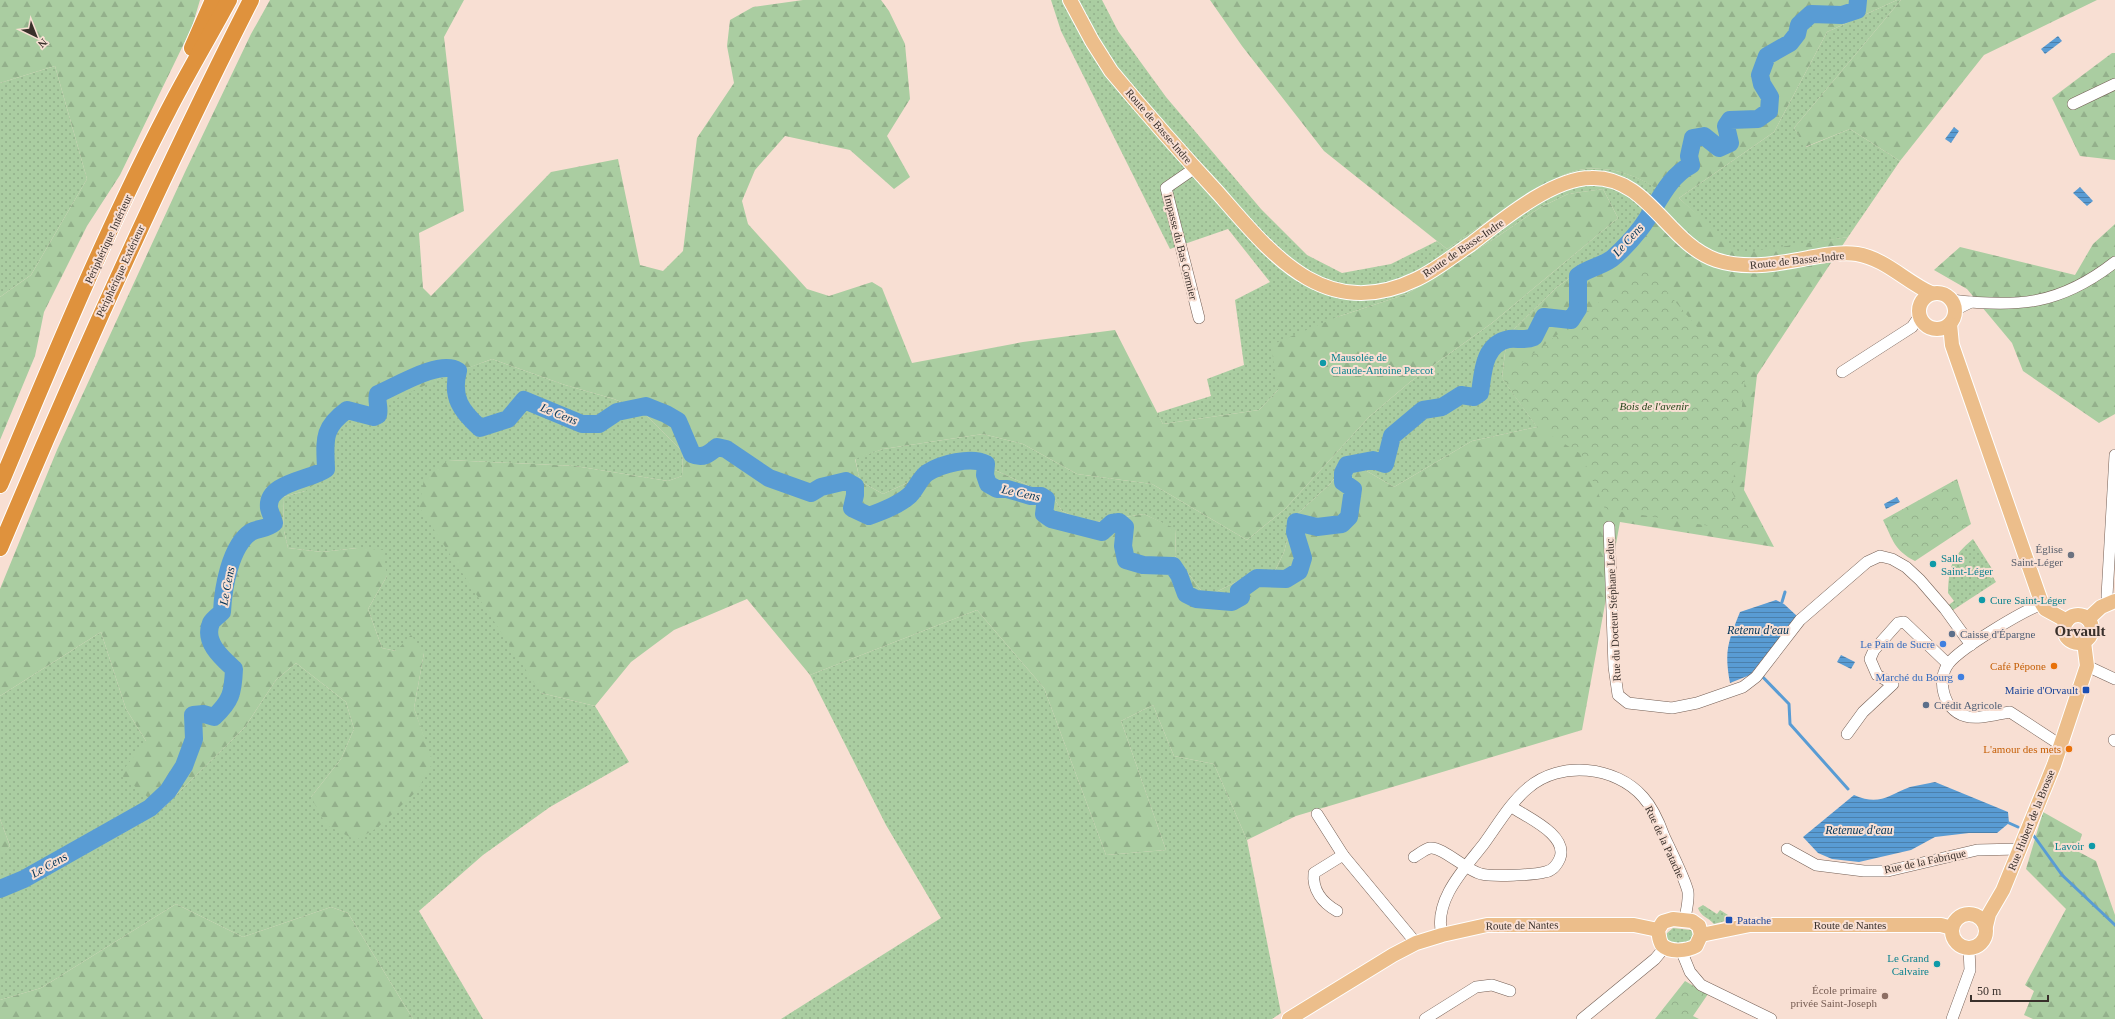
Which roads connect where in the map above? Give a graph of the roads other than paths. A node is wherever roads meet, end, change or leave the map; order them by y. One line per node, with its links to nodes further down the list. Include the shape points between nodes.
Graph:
1 (213, 0): 7 (highway)
2 (229, 0): 7 (highway, Périphérique Intérieur)
3 (251, 0): 20 (highway, Périphérique Extérieur, via 115,280)
4 (1070, 0): 8 (main road, Route de Basse-Indre, via 1111,71)
5 (2115, 84): 6 (street)
6 (2073, 104)
7 (168, 112): 18 (highway, Périphérique Intérieur, via 79,301)
8 (1195, 168): 10 (main road, Route de Basse-Indre, via 1261,242 1286,265 1312,282 1333,289 1359,293 1377,292 1397,288 1418,279 1439,267 1546,191 1569,181 1590,178 1610,180 1628,188 1692,246 1713,259 1752,266 1834,254 1857,254 1895,270 1918,287); 12 (street, Impasse du Bas Cormier, via 1166,188)
9 (2115, 262): 11 (street, via 2088,281 2063,294 2029,303 1971,302)
10 (1926, 297): 11 (main road, via 1945,295); 14 (main road, via 1918,312)
11 (1953, 305): 13 (main road)
12 (1199, 318)
13 (1950, 324): 14 (main road); 15 (main road)
14 (1923, 325): 15 (main road); 16 (street)
15 (1952, 345): 22 (main road)
16 (1842, 372)
17 (2115, 454): 21 (street, via 2107,596)
18 (0, 485)
19 (1609, 527): 26 (street, Rue du Docteur Stéphane Leduc, via 1614,667 1618,695 1628,703 1672,708 1722,696 1752,681 1800,620 1866,562 1880,556 1892,558 1920,580)
20 (0, 548)
21 (2112, 602): 23 (main road)
22 (2042, 604): 24 (main road, via 2045,609); 26 (street)
23 (2088, 619): 24 (main road, via 2077,615); 25 (main road, via 2092,632)
24 (2067, 621): 25 (main road, via 2064,631 2066,636 2074,643)
25 (2084, 642): 28 (main road)
26 (1971, 645): 27 (street)
27 (1948, 664): 30 (street, via 1904,622 1898,623 1874,650 1870,659 1877,674 1892,684 1863,712); 31 (street, via 1942,691 1954,711 1974,717 2010,712)
28 (2087, 666): 29 (street); 31 (main road, Rue Hubert de la Brosse)
29 (2115, 679)
30 (1847, 734)
31 (2059, 744): 34 (main road, Rue Hubert de la Brosse, via 2054,765)
32 (1512, 807): 38 (street, Rue de la Patache); 38 (street, via 1556,836 1562,848 1554,868 1542,873 1487,875); 42 (street, Rue de la Patache, via 1524,791 1538,781 1564,772 1601,772 1614,776 1634,788 1652,808 1688,891)
33 (1317, 814): 36 (street)
34 (2021, 845): 35 (street, Rue de la Fabrique, via 1976,850 1888,871 1816,865); 39 (main road, Rue Hubert de la Brosse, via 2003,890)
35 (1787, 848)
36 (1343, 855): 40 (street, via 1314,873 1313,878 1313,883 1325,904); 48 (street)
37 (1414, 857): 38 (street, via 1431,848 1439,849)
38 (1465, 868): 46 (street, Rue de la Patache, via 1445,899 1440,914)
39 (1994, 903): 41 (main road, Rue Hubert de la Brosse); 43 (main road, Rue Hubert de la Brosse)
40 (1337, 911)
41 (1974, 915): 43 (main road); 44 (main road, via 1958,918)
42 (1685, 919): 45 (main road, via 1663,922); 47 (main road, via 1699,926)
43 (1986, 926): 50 (main road, via 1981,944)
44 (1952, 928): 47 (main road, Route de Nantes, via 1941,925 1750,925); 50 (main road, via 1958,944)
45 (1658, 930): 46 (main road, Route de Nantes, via 1634,925 1487,925); 49 (main road, via 1661,944)
46 (1442, 934): 48 (main road, Route de Nantes)
47 (1700, 935): 51 (main road, via 1696,946)
48 (1416, 943): 53 (main road, Route de Nantes)
49 (1665, 947): 51 (main road); 55 (street, via 1655,959)
50 (1969, 949): 57 (street, via 1970,970)
51 (1681, 950): 56 (street, via 1690,972 1701,985)
52 (1510, 991): 54 (street, via 1492,985 1476,987)
53 (1289, 1019)
54 (1425, 1019)
55 (1582, 1019)
56 (1771, 1019)
57 (1952, 1019)

